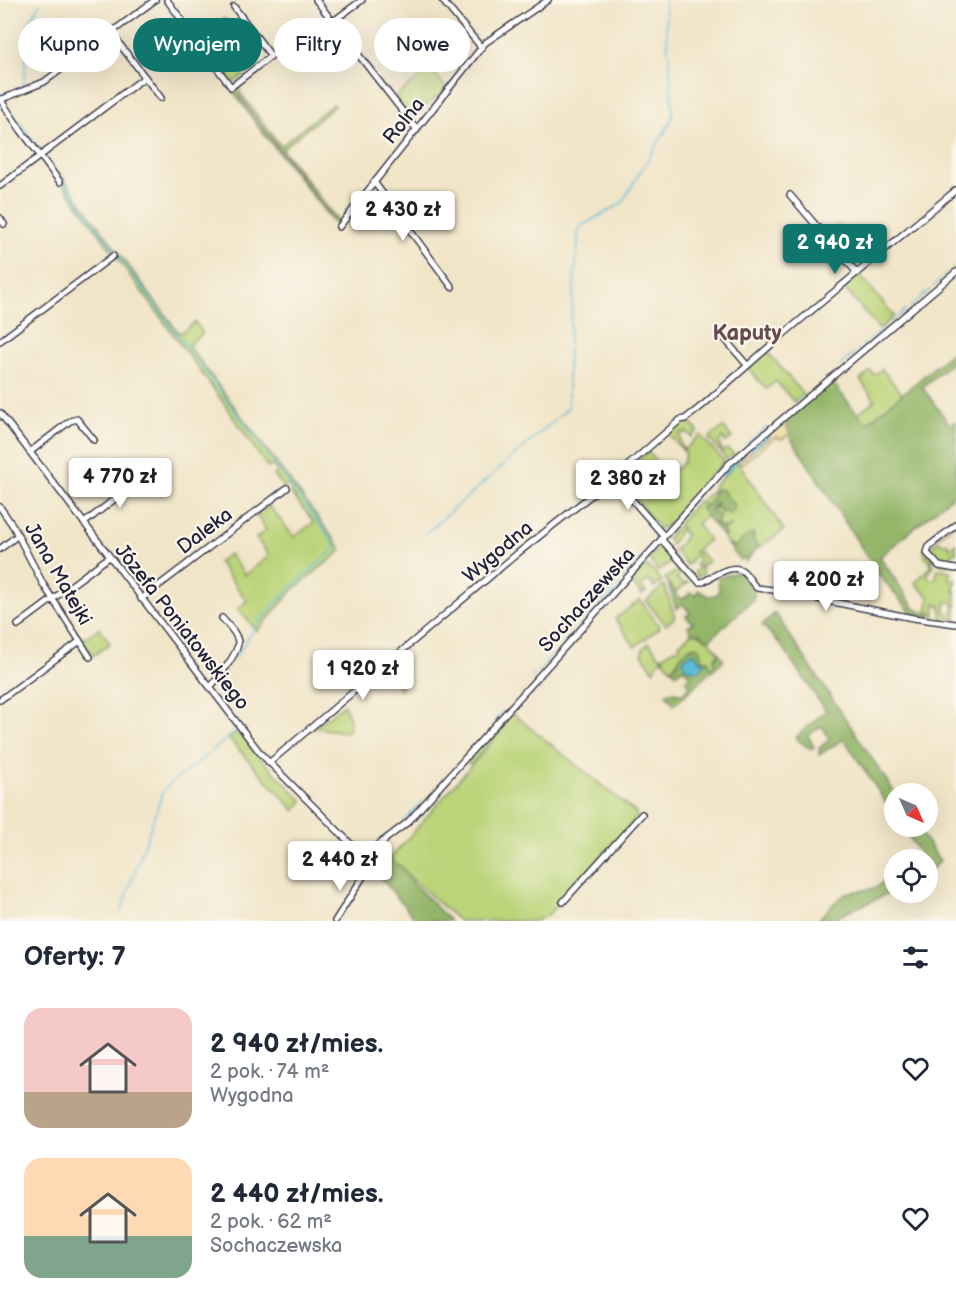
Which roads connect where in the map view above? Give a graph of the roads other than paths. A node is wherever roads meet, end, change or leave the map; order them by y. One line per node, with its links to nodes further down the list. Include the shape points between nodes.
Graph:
1 (155, 0): 10 (street)
2 (167, 0): 7 (street, via 231,87 271,56)
3 (316, 0): 8 (street)
4 (362, 0): 9 (street)
5 (442, 0): 12 (street)
6 (548, 0): 12 (street, Rolna)
7 (234, 7)
8 (329, 18)
9 (337, 18)
10 (121, 26)
11 (121, 46): 15 (street)
12 (481, 47): 18 (street, Rolna)
13 (362, 60): 18 (street)
14 (58, 72): 17 (street)
15 (145, 77): 16 (street); 19 (street)
16 (161, 98)
17 (0, 101): 19 (street)
18 (417, 130): 21 (street, Rolna)
19 (40, 156): 20 (street); 22 (street)
20 (60, 182)
21 (374, 182): 27 (street, Rolna); 31 (street)
22 (0, 186)
23 (956, 190): 30 (street, Wygodna)
24 (790, 195): 30 (street)
25 (0, 218): 26 (street)
26 (4, 224)
27 (339, 227)
28 (113, 256): 33 (street)
29 (956, 272): 45 (street, Sochaczewska, via 729,464)
30 (857, 273): 34 (street, Wygodna)
31 (452, 287)
32 (718, 332): 34 (street)
33 (0, 341)
34 (747, 365): 39 (street, Wygodna)
35 (0, 413): 37 (street, Józefa Poniatowskiego)
36 (94, 440): 37 (street, via 77,419)
37 (30, 452): 42 (street, Józefa Poniatowskiego)
38 (143, 477): 42 (street)
39 (613, 478): 45 (street); 58 (street, Wygodna)
40 (287, 488): 49 (street, Daleka)
41 (0, 507): 44 (street, Jana Matejki)
42 (84, 523): 47 (street, Józefa Poniatowskiego)
43 (956, 525): 48 (street, via 929,546 927,553 939,566)
44 (18, 535): 46 (street); 50 (street, Jana Matejki)
45 (663, 537): 52 (street, via 699,582 736,569 744,571 757,588); 60 (street, Sochaczewska, via 408,822)
46 (0, 549)
47 (110, 557): 49 (street, Józefa Poniatowskiego); 50 (street)
48 (956, 569)
49 (141, 598): 56 (street, Józefa Poniatowskiego)
50 (53, 599): 53 (street); 54 (street, Jana Matejki)
51 (222, 618): 56 (street, via 236,634 238,647)
52 (956, 624)
53 (18, 625)
54 (80, 641): 55 (street, Jana Matejki); 57 (street)
55 (90, 657)
56 (210, 687): 58 (street, Józefa Poniatowskiego)
57 (0, 700)
58 (269, 763): 61 (street, Józefa Poniatowskiego)
59 (642, 814): 62 (street)
60 (376, 850): 61 (street); 61 (street, Sochaczewska, via 378,857)
61 (368, 856): 63 (street, via 365,874)
62 (563, 902)
63 (335, 921)

